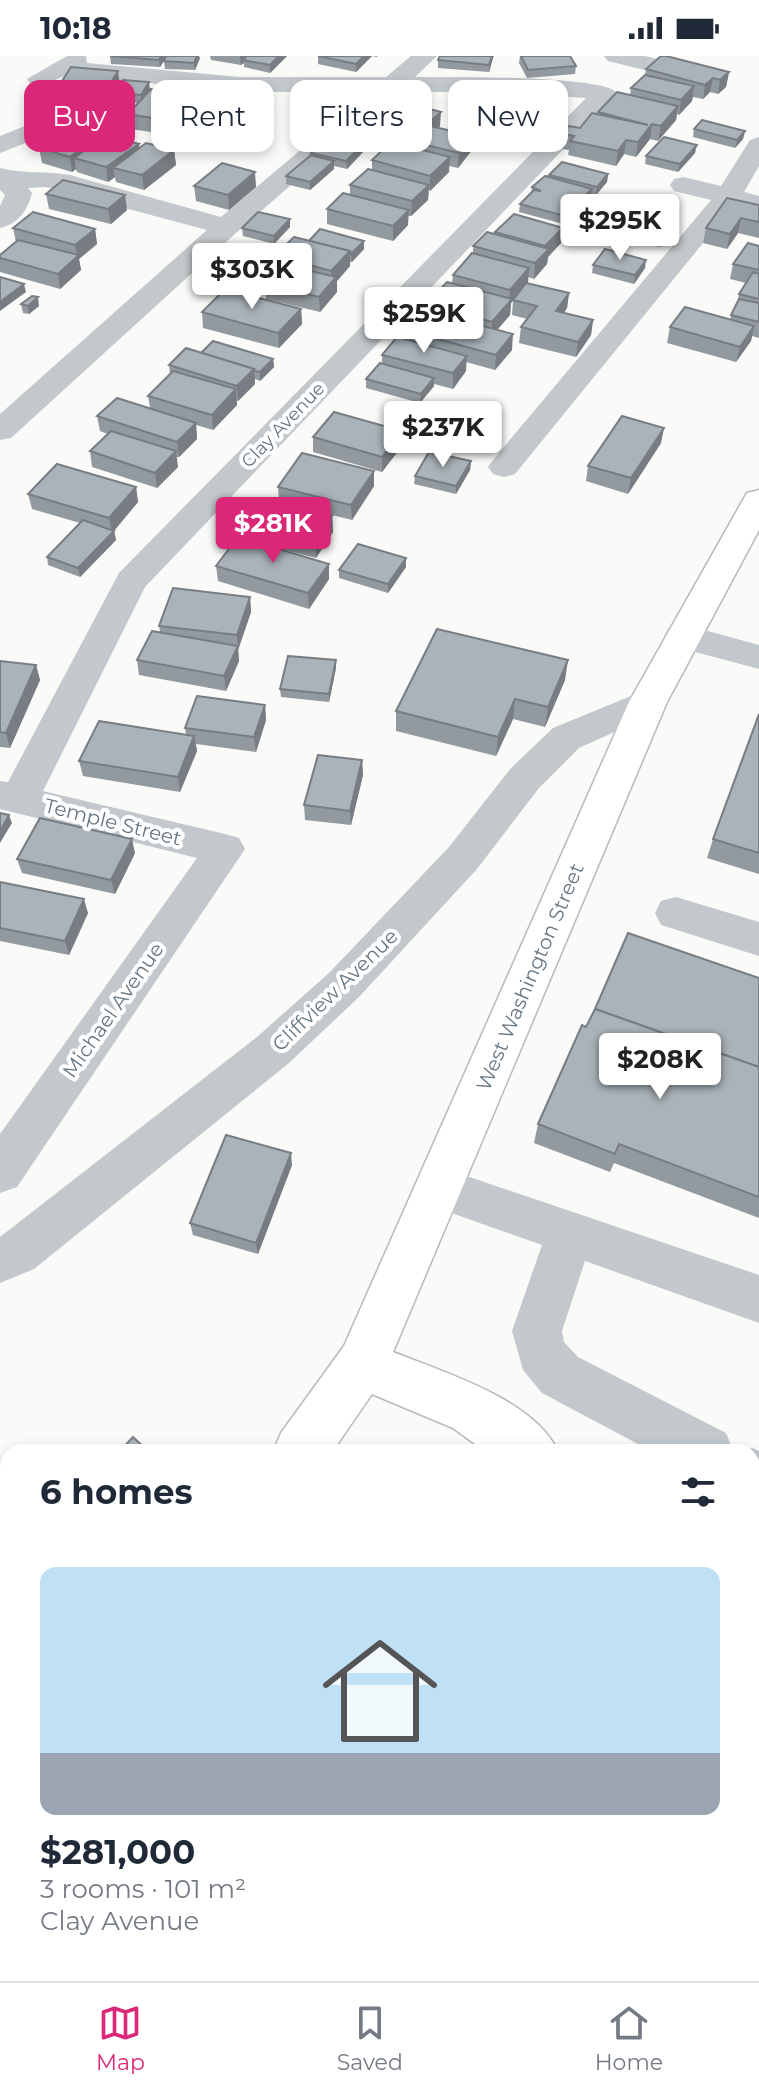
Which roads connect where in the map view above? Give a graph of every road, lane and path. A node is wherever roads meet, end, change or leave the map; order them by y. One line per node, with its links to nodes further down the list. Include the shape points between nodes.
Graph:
1 (86, 56): 4 (street)
2 (425, 56): 6 (street)
3 (616, 56): 5 (street)
4 (62, 67): 7 (street, via 240,84); 9 (street, via 39,79 63,115 60,121)
5 (661, 67)
6 (399, 80)
7 (290, 83)
8 (432, 83): 24 (street, Clay Avenue, via 605,93 131,581)
9 (0, 145)
10 (759, 145): 14 (street)
11 (314, 152): 17 (street)
12 (3, 178): 16 (street, via 19,193); 17 (street, via 70,183)
13 (683, 185): 14 (street)
14 (729, 195): 15 (street); 19 (street)
15 (759, 203)
16 (1, 218)
17 (226, 227): 18 (street)
18 (0, 431)
19 (504, 467)
20 (759, 500): 21 (main road, West Washington Street)
21 (682, 636): 22 (street); 23 (main road, West Washington Street)
22 (759, 657)
23 (648, 702): 29 (main road, West Washington Street); 31 (street, Cliffview Avenue, via 566,738 344,985 273,1050 17,1253)
24 (9, 797): 25 (street, Temple Street)
25 (225, 849): 28 (street, Michael Avenue)
26 (676, 913): 27 (street)
27 (759, 939)
28 (0, 1172)
29 (440, 1188): 30 (street); 33 (main road, West Washington Street)
30 (570, 1234): 32 (street); 36 (street, via 537,1331 541,1353 560,1375)
31 (0, 1260)
32 (759, 1299)
33 (362, 1364): 34 (main road, West Washington Street); 35 (main road, via 472,1410)
34 (306, 1444)
35 (520, 1444)
36 (692, 1444)

